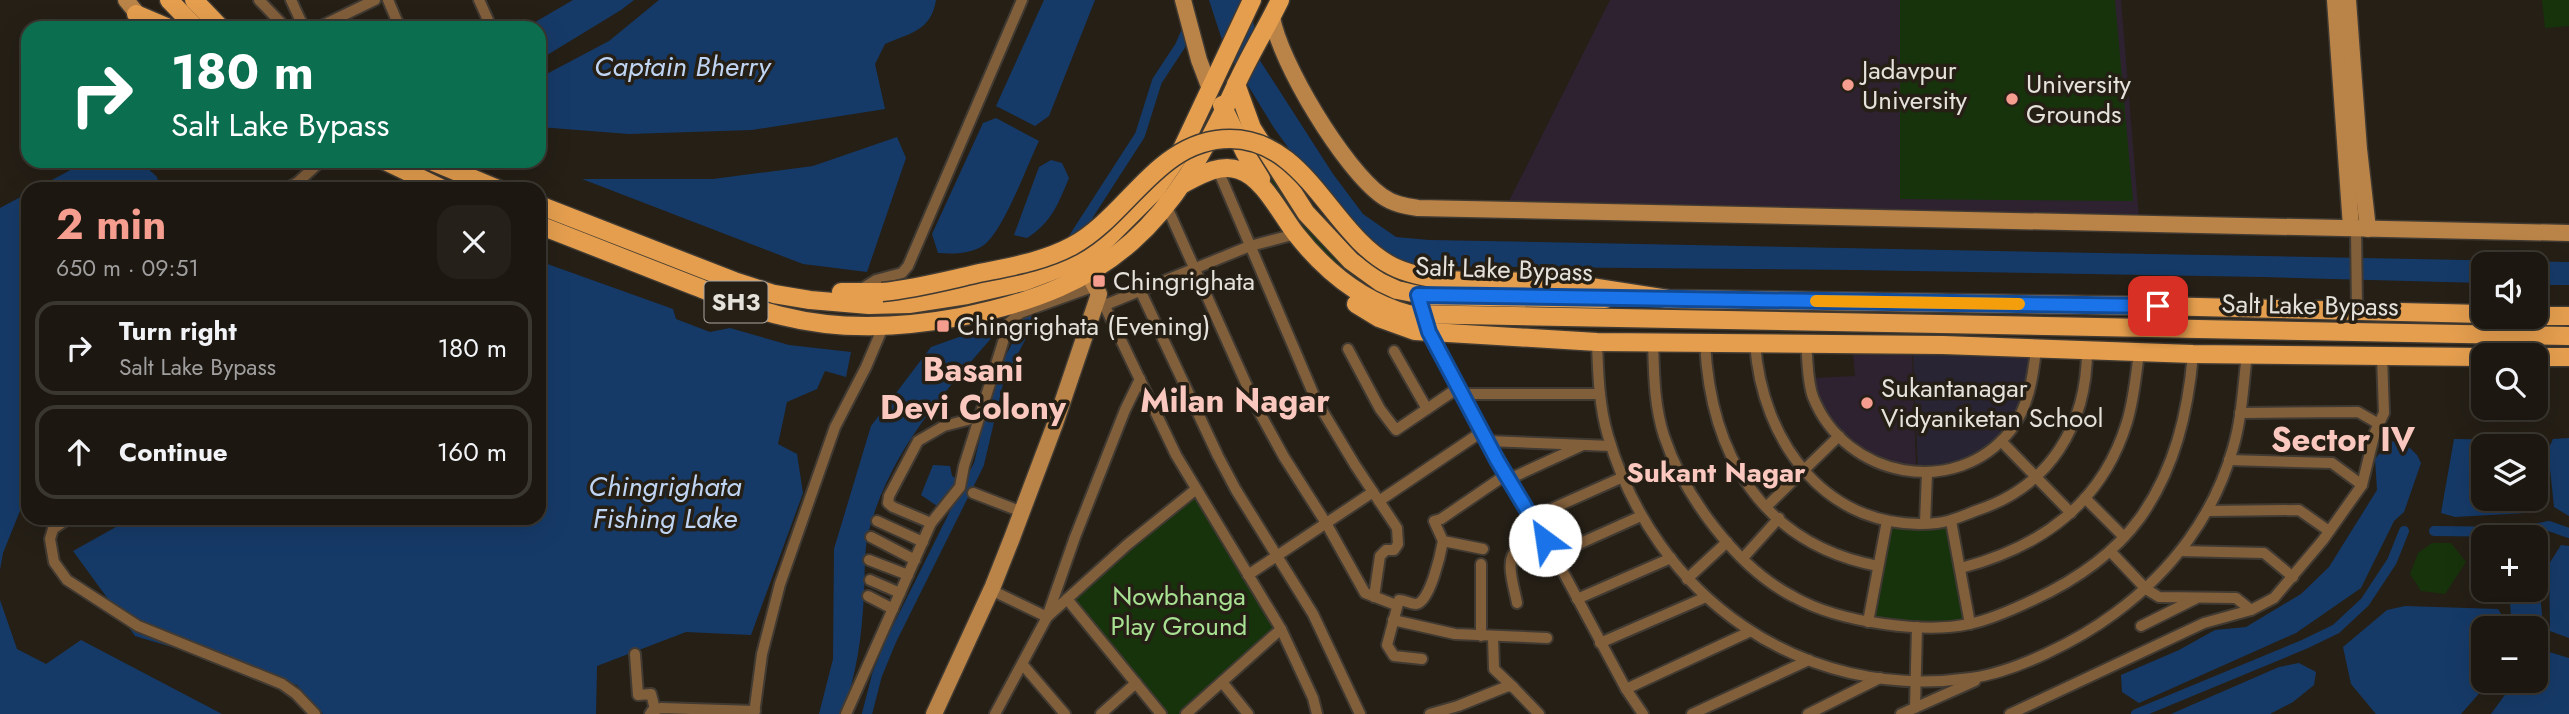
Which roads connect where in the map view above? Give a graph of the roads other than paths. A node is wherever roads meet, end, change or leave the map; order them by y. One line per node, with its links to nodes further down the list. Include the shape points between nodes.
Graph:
1 (169, 0): 17 (main road)
2 (194, 0): 18 (main road)
3 (259, 0): 19 (street)
4 (291, 0): 20 (street)
5 (375, 0): 21 (street)
6 (387, 0): 22 (street)
7 (479, 0): 14 (street)
8 (1022, 0): 49 (street, via 908,266)
9 (1183, 0): 24 (street)
10 (1252, 0): 25 (main road, SH3)
11 (1280, 0): 23 (main road, SH3)
12 (2342, 3): 41 (street)
13 (131, 7): 15 (street); 16 (main road)
14 (488, 20)
15 (144, 21)
16 (156, 21)
17 (189, 21)
18 (214, 21)
19 (279, 21)
20 (301, 21)
21 (332, 21)
22 (397, 21)
23 (1268, 25): 26 (main road, SH3); 41 (street, via 1335,141 1371,187 1401,205 1436,210)
24 (1199, 60): 25 (street); 27 (street)
25 (1223, 65): 26 (main road); 27 (main road, SH3)
26 (1239, 79): 28 (main road, SH3); 51 (main road, Salt Lake Bypass, via 1246,114 1257,136 1318,229 1366,274 1396,290)
27 (1210, 89): 28 (main road); 52 (main road, SH3, via 1178,157 1155,191 1099,247 1076,262 1023,282 939,300)
28 (1226, 110): 36 (main road, SH3); 37 (main road, via 1245,153)
29 (314, 168): 33 (street)
30 (400, 168): 34 (main road)
31 (448, 168): 35 (main road)
32 (1218, 170): 36 (main road); 37 (main road, Salt Lake Bypass, via 1247,173); 44 (street)
33 (299, 182)
34 (428, 182)
35 (481, 182)
36 (1183, 184): 38 (main road, SH3)
37 (1276, 203): 43 (main road, Salt Lake Bypass)
38 (1167, 207): 45 (street); 47 (main road, SH3, via 1123,249)
39 (546, 208): 46 (main road, SH3)
40 (546, 228): 61 (main road, SH3, via 780,316 835,326)
41 (2358, 231): 42 (street); 54 (street)
42 (2569, 233)
43 (1296, 234): 44 (street); 59 (main road, Salt Lake Bypass, via 1343,282)
44 (1250, 246): 45 (street); 102 (street, via 1316,400)
45 (1195, 267): 48 (street); 115 (street, via 1256,406)
46 (754, 288): 49 (main road); 52 (main road, SH3, via 810,300)
47 (1097, 290): 48 (street); 50 (main road, SH3); 81 (street); 106 (street, via 1055,424)
48 (1140, 290): 128 (street, via 1236,490)
49 (858, 292): 52 (main road)
50 (1061, 293): 61 (main road, SH3, via 993,310); 86 (street, via 1009,323)
51 (1418, 295): 53 (main road, Salt Lake Bypass); 59 (street)
52 (882, 298): 53 (main road, bridge, via 1052,255 1093,232 1175,157 1199,144 1233,139 1269,148 1283,157 1351,234 1393,267 1447,279 1565,283)
53 (1668, 299): 54 (main road, Salt Lake Bypass)
54 (2357, 302): 55 (main road, Salt Lake Bypass)
55 (2471, 313)
56 (2548, 316): 57 (main road)
57 (2569, 316)
58 (1632, 319): 59 (main road, Salt Lake Bypass); 60 (main road, Salt Lake Bypass); 63 (street)
59 (1426, 324): 64 (main road, Salt Lake Bypass); 82 (street)
60 (1961, 325): 62 (main road, Salt Lake Bypass); 69 (street)
61 (887, 327): 179 (street, via 835,427 780,584 762,654)
62 (2569, 335)
63 (1632, 341): 64 (main road, Salt Lake Bypass); 65 (main road, Salt Lake Bypass)
64 (1597, 342): 83 (street)
65 (1653, 342): 66 (main road, Salt Lake Bypass); 124 (street, via 1655,390 1664,436 1694,498)
66 (1705, 342): 67 (main road, Salt Lake Bypass); 104 (street, via 1717,423 1743,478)
67 (1755, 342): 68 (main road, Salt Lake Bypass); 94 (street, via 1766,404)
68 (1806, 344): 69 (main road, Salt Lake Bypass); 89 (street, via 1812,396)
69 (1960, 346): 71 (main road, Salt Lake Bypass)
70 (1348, 349): 84 (street, via 1396,430)
71 (2036, 349): 72 (main road, Salt Lake Bypass); 90 (street, via 2028,398)
72 (2087, 350): 74 (main road, Salt Lake Bypass); 98 (street, via 2082,403 2058,452)
73 (1394, 351): 84 (street)
74 (2139, 352): 75 (main road, Salt Lake Bypass); 103 (street, via 2127,422 2114,453)
75 (2193, 354): 76 (main road, Salt Lake Bypass); 120 (street, via 2179,438 2162,480)
76 (2247, 354): 77 (main road, Salt Lake Bypass); 85 (street)
77 (2382, 356): 78 (main road, Salt Lake Bypass); 87 (street, via 2384,413)
78 (2471, 356)
79 (2548, 357): 80 (main road)
80 (2569, 357)
81 (1140, 379): 100 (street); 155 (street)
82 (1460, 391): 83 (street); 84 (street); 88 (street)
83 (1600, 394): 92 (street)
84 (1427, 410)
85 (2241, 413): 87 (street, via 2358,412); 93 (street)
86 (979, 417): 114 (street, via 960,487); 114 (street, via 944,426 918,441 889,496 888,503)
87 (2379, 424): 99 (street)
88 (1486, 436): 91 (street); 96 (street); 102 (street)
89 (1839, 436): 94 (street); 95 (street, via 1873,460)
90 (2001, 440): 95 (street, via 1967,464); 98 (street)
91 (1584, 444): 92 (street); 96 (street)
92 (1611, 446): 97 (street)
93 (2229, 460): 99 (street, via 2332,463); 105 (street)
94 (1802, 471): 104 (street); 112 (street, via 1842,502)
95 (1927, 473): 116 (street)
96 (1508, 477): 109 (street); 122 (street, via 1434,521)
97 (1623, 477): 108 (street); 109 (street)
98 (2037, 477): 107 (street); 113 (street, via 2010,496)
99 (2362, 485): 118 (street)
100 (1195, 490): 138 (street); 149 (street)
101 (974, 493): 106 (street)
102 (1376, 496): 115 (street); 146 (street, via 1399,536 1394,550 1380,556)
103 (2085, 498): 107 (street); 120 (street)
104 (1766, 507): 110 (street)
105 (2207, 510): 118 (street, via 2299,510); 126 (street)
106 (1021, 512): 143 (street)
107 (2071, 513): 136 (street, via 2037,539)
108 (1641, 516): 129 (street); 130 (street)
109 (1531, 518): 121 (street)
110 (1779, 519): 131 (street); 135 (street, via 1833,555)
111 (877, 521): 123 (street)
112 (1887, 521): 116 (street); 135 (street)
113 (1951, 521): 116 (street); 136 (street)
114 (931, 523): 123 (street)
115 (1326, 523): 128 (street); 146 (street, via 1364,593)
116 (1925, 523)
117 (59, 525): 181 (street, via 50,539 54,562 67,580 138,626 282,684)
118 (2329, 531): 139 (street)
119 (872, 537): 133 (street)
120 (2124, 537): 127 (street)
121 (1545, 540): 129 (street); 151 (street, via 1513,554)
122 (1443, 541): 125 (street); 152 (street, via 1422,601 1399,600)
123 (923, 542): 133 (street)
124 (1727, 542): 131 (street); 140 (street)
125 (1483, 549)
126 (2180, 551): 139 (street, via 2264,553); 142 (street)
127 (2111, 552): 142 (street); 158 (street, via 2043,596)
128 (1277, 555): 138 (street); 191 (street, via 1331,648)
129 (1554, 555): 150 (street)
130 (1671, 558): 140 (street); 150 (street)
131 (1743, 558): 157 (street, via 1793,597)
132 (869, 560): 137 (street)
133 (915, 560): 137 (street)
134 (1481, 564): 163 (street)
135 (1878, 566): 157 (street)
136 (1961, 568): 158 (street)
137 (908, 575): 144 (street)
138 (1248, 575): 161 (street)
139 (2293, 577): 154 (street, via 2274,598)
140 (1687, 579): 147 (street)
141 (870, 580): 144 (street)
142 (2146, 589): 148 (street, via 2159,597); 170 (street, via 2067,644)
143 (991, 590): 155 (street); 183 (street)
144 (900, 593): 153 (street)
145 (868, 596): 153 (street)
146 (1374, 597): 152 (street)
147 (1706, 597): 162 (street); 165 (street)
148 (2198, 597): 154 (street, via 2236,598); 159 (street)
149 (1068, 599): 155 (street); 174 (street)
150 (1577, 599): 165 (street)
151 (1517, 603)
152 (1396, 606): 156 (street)
153 (893, 609): 182 (street)
154 (2251, 610): 198 (street, via 2204,623)
155 (1047, 617): 169 (street)
156 (1393, 620): 163 (street, via 1455,635); 167 (street, via 1389,652)
157 (1868, 622): 160 (street)
158 (1970, 624): 160 (street)
159 (2141, 626)
160 (1917, 627): 172 (street)
161 (1281, 629): 173 (street); 190 (street)
162 (1749, 632): 168 (street); 176 (street)
163 (1487, 637): 164 (street); 175 (street, via 1494,669)
164 (1547, 638)
165 (1600, 643): 176 (street)
166 (635, 654): 178 (street, via 638,695 652,694)
167 (1422, 659)
168 (1809, 660): 171 (street); 195 (street)
169 (1023, 665): 184 (street); 185 (street)
170 (1995, 672): 172 (street, via 1973,678); 177 (street)
171 (1880, 678): 172 (street); 196 (street)
172 (1916, 680): 177 (street)
173 (1222, 682): 188 (street); 189 (street)
174 (1136, 683): 186 (street); 187 (street)
175 (1513, 687): 180 (street, via 1504,687); 193 (street)
176 (1626, 689): 194 (street)
177 (1915, 708): 197 (street)
178 (652, 712): 179 (street, via 661,708)
179 (755, 712)
180 (1454, 712): 192 (street)
181 (315, 714)
182 (846, 714)
183 (934, 714)
184 (995, 714)
185 (1065, 714)
186 (1101, 714)
187 (1161, 714)
188 (1186, 714)
189 (1248, 714)
190 (1317, 714)
191 (1360, 714)
192 (1430, 714)
193 (1539, 714)
194 (1643, 714)
195 (1692, 714)
196 (1808, 714)
197 (1901, 714)
198 (2010, 714)

